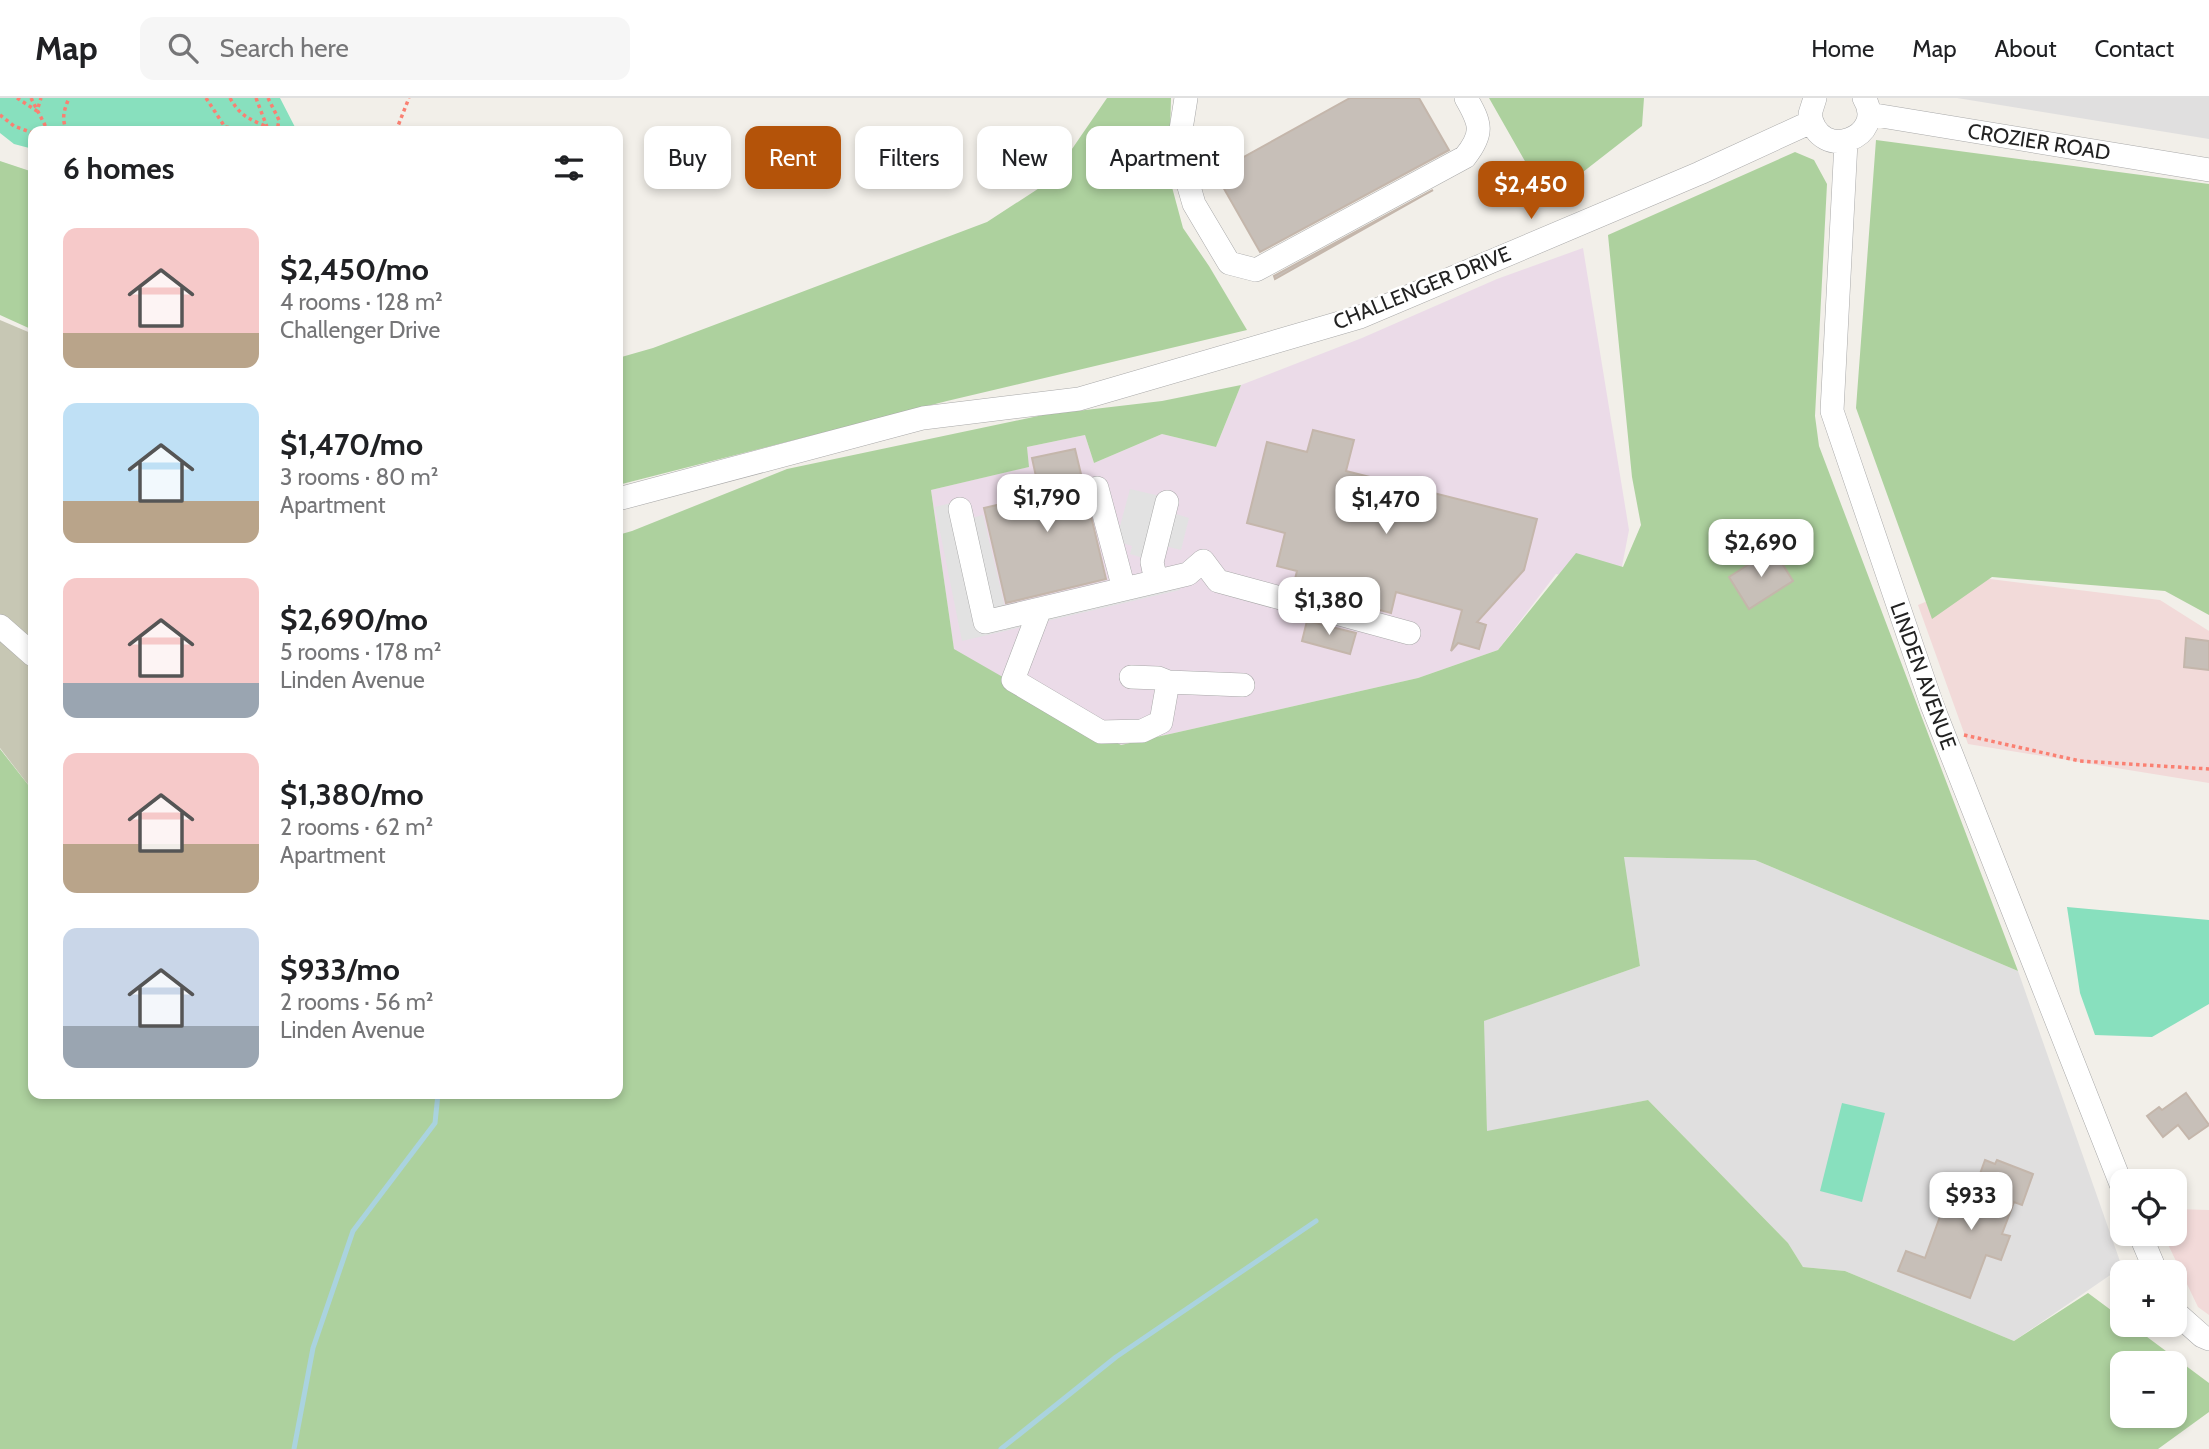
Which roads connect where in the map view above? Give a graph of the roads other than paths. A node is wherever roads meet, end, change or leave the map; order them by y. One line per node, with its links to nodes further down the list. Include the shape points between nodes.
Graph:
1 (1186, 98): 2 (street, via 1179,142 1194,204 1229,263 1256,270 1465,158 1477,141 1479,128)
2 (1466, 98)
3 (1813, 104): 5 (street, via 1819,134 1832,142); 8 (street, CHALLENGER DRIVE, via 1700,173 1360,317 1079,399 923,418)
4 (1866, 106): 5 (street, via 1866,126); 6 (street, CROZIER ROAD)
5 (1846, 142): 20 (street, LINDEN AVENUE, via 1832,411 1942,730)
6 (2209, 170)
7 (1097, 488): 12 (street)
8 (623, 498)
9 (1167, 502): 11 (street, via 1152,562)
10 (960, 509): 13 (street, via 985,622)
11 (1156, 581): 12 (street); 15 (street, via 1188,574 1203,561 1218,581)
12 (1124, 589): 13 (street)
13 (1040, 609): 18 (street, via 1013,680 1101,732 1142,731 1161,722)
14 (0, 626): 16 (street)
15 (1409, 633)
16 (28, 651)
17 (1131, 677): 18 (street)
18 (1168, 682): 19 (street)
19 (1243, 685)
20 (2115, 1169)
21 (2187, 1323): 22 (street)
22 (2209, 1339)

